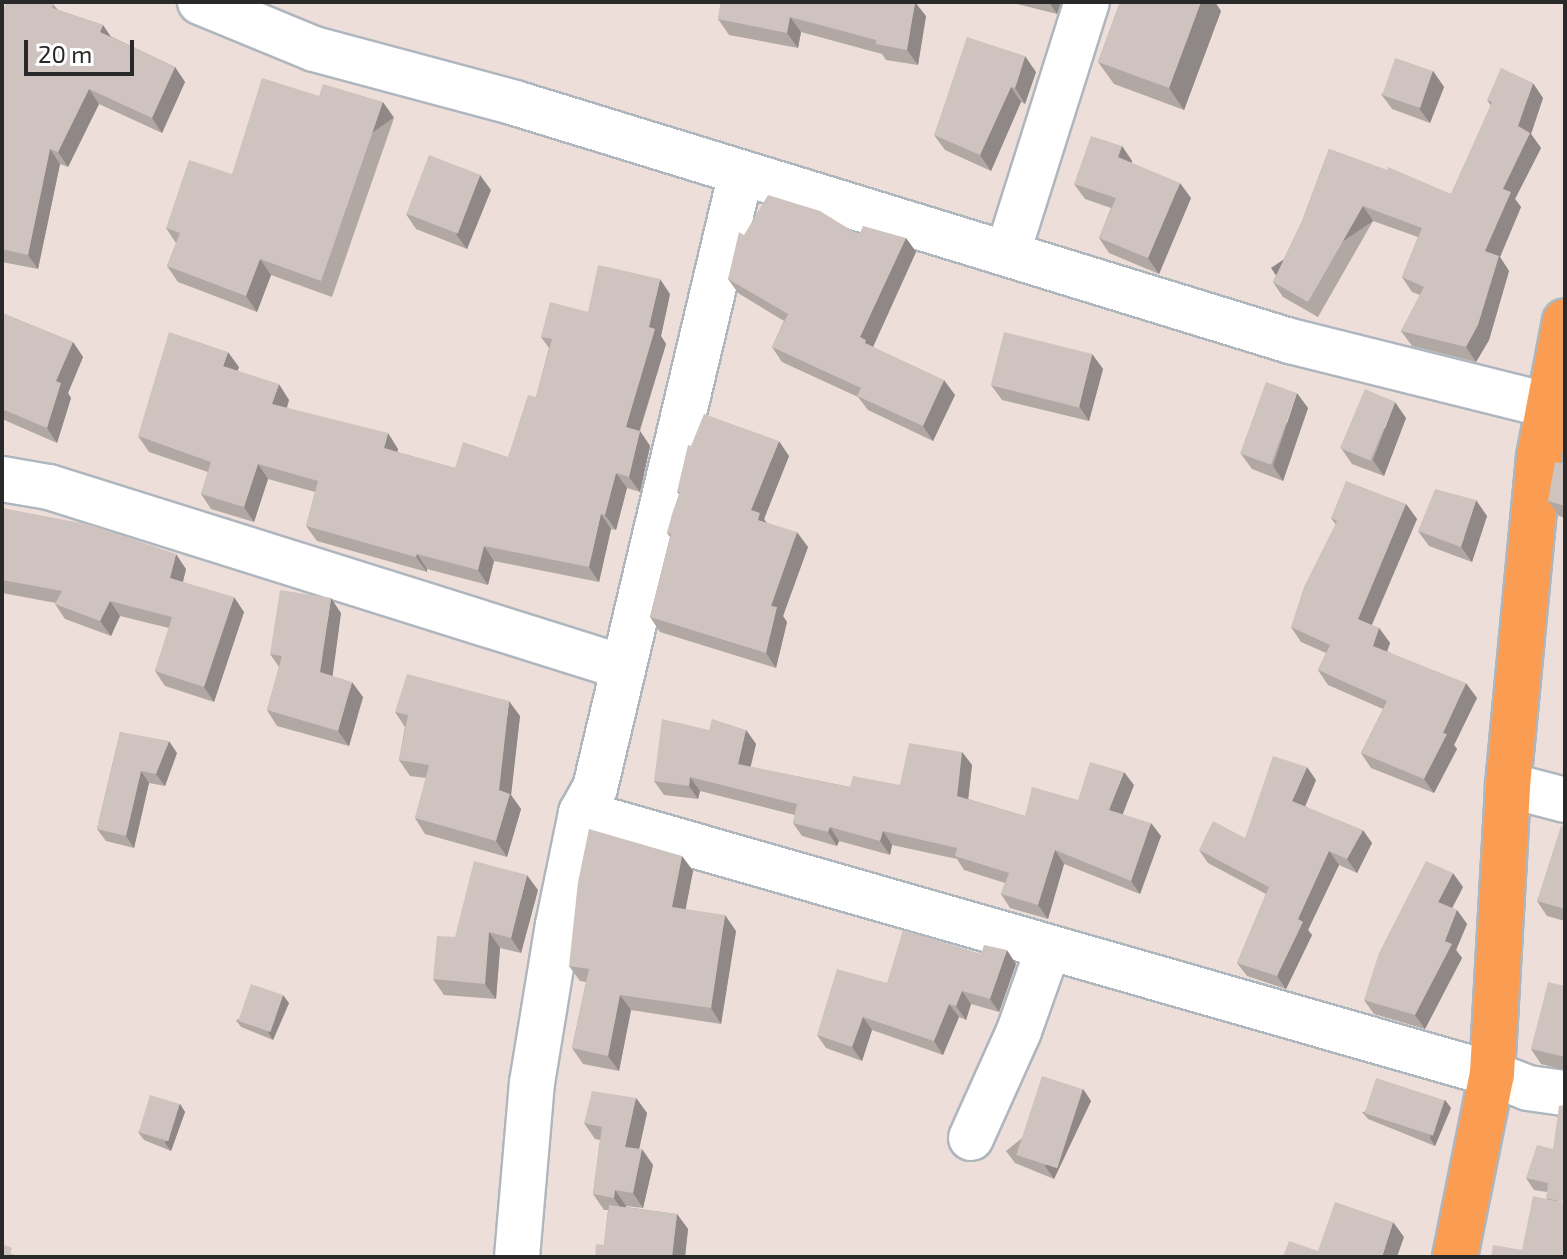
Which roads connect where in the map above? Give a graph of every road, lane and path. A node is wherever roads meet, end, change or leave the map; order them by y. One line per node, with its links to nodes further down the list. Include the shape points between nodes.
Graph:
1 (200, 2): 3 (street, via 314,49 515,103)
2 (1087, 2): 4 (street)
3 (741, 173): 4 (street); 8 (street)
4 (1008, 252): 6 (street)
5 (1565, 321): 6 (main road)
6 (1553, 425): 9 (main road, via 1539,457)
7 (2, 479): 8 (street, via 49,487)
8 (622, 667): 11 (street, via 595,788)
9 (1508, 785): 10 (street); 13 (main road)
10 (1565, 800)
11 (581, 813): 12 (street); 16 (street, via 532,1083)
12 (1048, 949): 13 (street); 15 (street, via 1019,1031)
13 (1492, 1074): 14 (street, via 1528,1088); 17 (main road)
14 (1565, 1093)
15 (971, 1138)
16 (517, 1257)
17 (1455, 1257)

